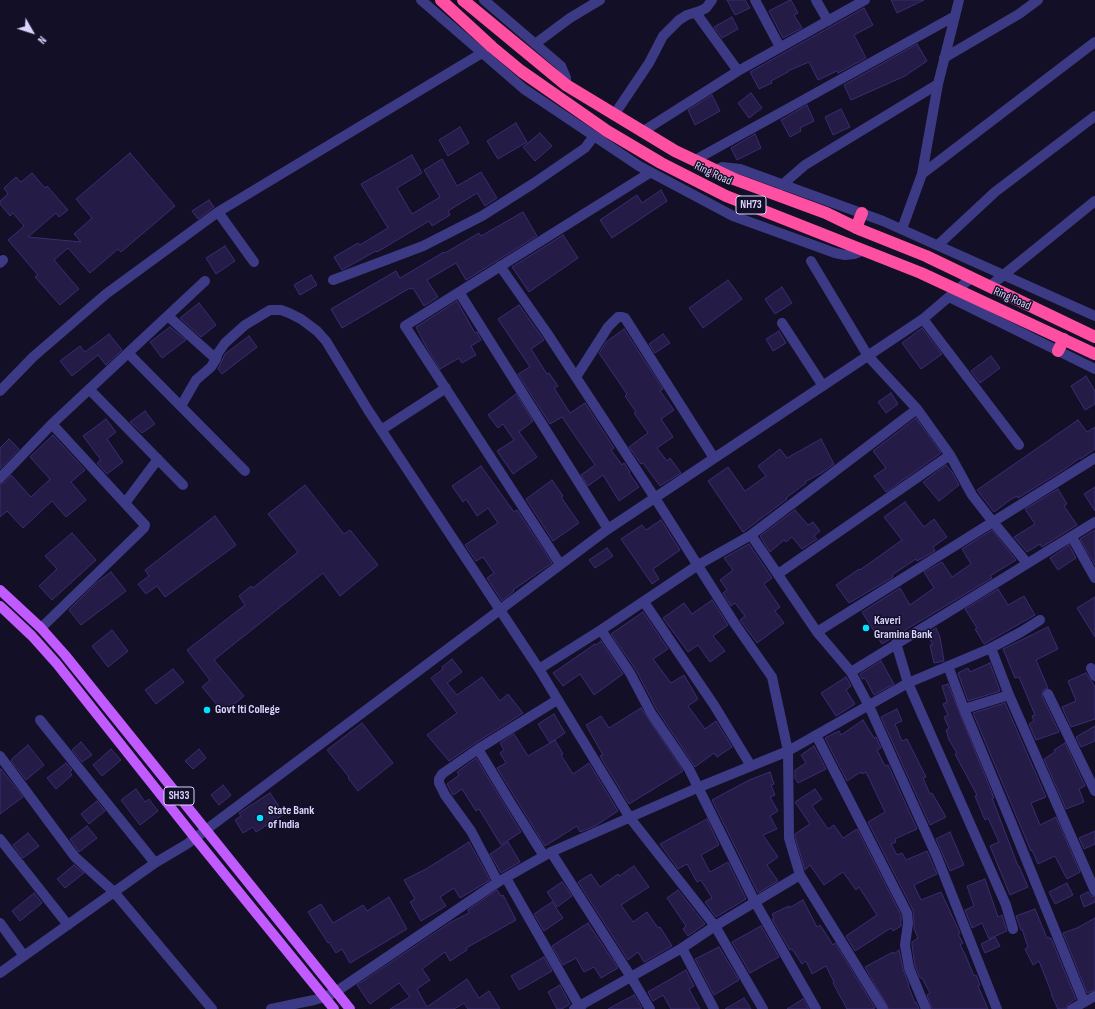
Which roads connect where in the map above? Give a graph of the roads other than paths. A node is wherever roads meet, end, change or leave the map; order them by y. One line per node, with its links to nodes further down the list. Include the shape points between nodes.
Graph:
1 (421, 0): 18 (street)
2 (441, 0): 23 (highway, Ring Road / NH73)
3 (463, 0): 22 (highway, Ring Road / NH73)
4 (484, 0): 16 (street)
5 (600, 0): 16 (street)
6 (712, 0): 12 (street, via 706,8)
7 (755, 0): 17 (street)
8 (816, 0): 14 (street)
9 (864, 0): 14 (street)
10 (959, 0): 13 (street)
11 (1038, 0): 19 (street)
12 (696, 12): 20 (street); 24 (street, via 679,20 663,36 649,63)
13 (955, 16): 19 (street); 28 (street)
14 (828, 20): 17 (street)
15 (1095, 42): 31 (street)
16 (535, 44): 22 (street, via 561,66)
17 (780, 47): 20 (street)
18 (482, 53): 23 (street, via 524,89); 34 (street)
19 (944, 58): 21 (street)
20 (738, 71): 26 (street)
21 (938, 84): 31 (street); 32 (street, via 805,165)
22 (566, 85): 24 (highway, Ring Road / NH73)
23 (567, 111): 27 (street); 39 (highway, Ring Road / NH73, via 726,196)
24 (614, 115): 26 (highway, Ring Road / NH73)
25 (1095, 116): 38 (street, via 995,192)
26 (642, 132): 28 (highway, Ring Road / NH73)
27 (594, 136): 30 (street); 45 (street, via 586,148 482,216 423,246)
28 (695, 160): 29 (highway, Ring Road / NH73)
29 (715, 170): 32 (street, via 722,167 740,169); 36 (highway, Ring Road / NH73, via 734,180 826,213)
30 (651, 172): 39 (street, via 733,216 835,253 845,255); 42 (street)
31 (922, 174): 37 (street)
32 (782, 185): 35 (street)
33 (1095, 201): 43 (street)
34 (218, 212): 41 (street); 66 (street, via 106,294 33,358)
35 (862, 213): 36 (highway); 37 (street)
36 (856, 228): 44 (highway, Ring Road / NH73, via 926,256)
37 (902, 229): 38 (street)
38 (938, 245): 43 (street)
39 (864, 250): 49 (highway, Ring Road / NH73)
40 (811, 261): 59 (street)
41 (254, 262)
42 (500, 266): 48 (street); 62 (street)
43 (1005, 275): 47 (street); 51 (street)
44 (971, 278): 47 (highway, Ring Road / NH73); 49 (street)
45 (333, 280)
46 (205, 281): 50 (street)
47 (990, 286): 54 (highway, Ring Road / NH73)
48 (459, 292): 64 (street, via 405,326); 83 (street)
49 (953, 293): 52 (street); 55 (highway, Ring Road / NH73); 56 (street)
50 (168, 316): 57 (street); 60 (street)
51 (1095, 316)
52 (923, 319): 59 (street); 71 (street)
53 (782, 324): 63 (street)
54 (1095, 337)
55 (1064, 339): 56 (highway); 58 (highway, Ring Road / NH73)
56 (1058, 351): 61 (street)
57 (128, 353): 65 (street); 67 (street)
58 (1095, 354)
59 (868, 356): 63 (street); 68 (street)
60 (216, 359): 67 (street, via 196,380); 70 (street, via 225,343 245,325 270,310 288,313 301,319 326,341)
61 (1095, 369)
62 (576, 377): 73 (street, via 608,327 622,316); 79 (street)
63 (823, 386): 73 (street)
64 (446, 388): 70 (street); 87 (street)
65 (89, 389): 69 (street); 75 (street)
66 (0, 391)
67 (181, 406): 76 (street)
68 (917, 409): 72 (street); 84 (street)
69 (52, 424): 77 (street); 80 (street)
70 (381, 430): 94 (street)
71 (1019, 446)
72 (950, 455): 81 (street, via 972,495); 89 (street)
73 (714, 458): 79 (street)
74 (1095, 458): 81 (street)
75 (158, 459): 78 (street); 80 (street)
76 (245, 471)
77 (0, 478)
78 (183, 485)
79 (655, 498): 83 (street); 88 (street)
80 (125, 503): 96 (street, via 143,522 144,528)
81 (993, 522): 86 (street); 98 (street)
82 (1095, 522): 85 (street)
83 (608, 529): 87 (street)
84 (751, 535): 88 (street); 89 (street)
85 (1072, 537): 86 (street); 90 (street)
86 (1027, 563): 99 (street)
87 (560, 564): 94 (street)
88 (698, 565): 92 (street); 113 (street, via 772,676)
89 (778, 574): 98 (street)
90 (1095, 578)
91 (0, 590): 96 (main road, SH33)
92 (644, 602): 97 (street); 115 (street)
93 (0, 606): 120 (main road, SH33, via 57,664)
94 (499, 610): 102 (street); 119 (street)
95 (1040, 620): 100 (street)
96 (41, 628): 119 (main road, SH33)
97 (601, 630): 102 (street); 116 (street, via 630,673)
98 (817, 632): 103 (street)
99 (896, 643): 103 (street); 104 (street)
100 (991, 648): 101 (street); 106 (street)
101 (948, 666): 104 (street); 109 (street)
102 (538, 670): 107 (street)
103 (850, 672): 108 (street)
104 (908, 683): 108 (street); 132 (street, via 1006,905)
105 (1048, 694): 117 (street)
106 (1009, 695): 109 (street); 126 (street)
107 (557, 700): 112 (street); 118 (street)
108 (869, 706): 111 (street); 152 (street, via 937,857)
109 (964, 709): 140 (street)
110 (40, 720): 123 (street)
111 (816, 735): 113 (street); 151 (street, via 907,913 905,945 909,968)
112 (478, 748): 122 (street, via 510,802); 125 (street, via 442,774 439,783)
113 (788, 751): 115 (street); 124 (street, via 789,838)
114 (0, 756): 127 (street, via 75,857)
115 (752, 766): 116 (street)
116 (697, 788): 118 (street); 128 (street)
117 (1095, 790)
118 (630, 818): 122 (street); 131 (street)
119 (206, 830): 120 (street); 137 (main road, SH33)
120 (195, 838): 123 (street); 139 (main road, SH33)
121 (0, 839): 130 (street)
122 (548, 854): 125 (street); 136 (street)
123 (156, 863): 127 (street)
124 (800, 875): 128 (street); 150 (street)
125 (502, 880): 137 (street); 141 (street)
126 (1095, 891)
127 (114, 892): 130 (street); 142 (street)
128 (755, 902): 131 (street); 149 (street)
129 (0, 923): 134 (street)
130 (68, 925): 134 (street)
131 (715, 926): 133 (street); 148 (street)
132 (1013, 929)
133 (682, 948): 136 (street); 147 (street)
134 (24, 956): 135 (street)
135 (0, 973)
136 (631, 977): 141 (street); 146 (street)
137 (337, 991): 139 (street); 145 (main road, SH33)
138 (1095, 996): 140 (street)
139 (325, 997): 143 (street); 144 (main road, SH33)
140 (1084, 1002): 153 (street)
141 (578, 1008)
142 (212, 1009)
143 (271, 1009)
144 (334, 1009)
145 (350, 1009)
146 (650, 1009)
147 (714, 1009)
148 (763, 1009)
149 (816, 1009)
150 (883, 1009)
151 (926, 1009)
152 (997, 1009)
153 (1072, 1009)

